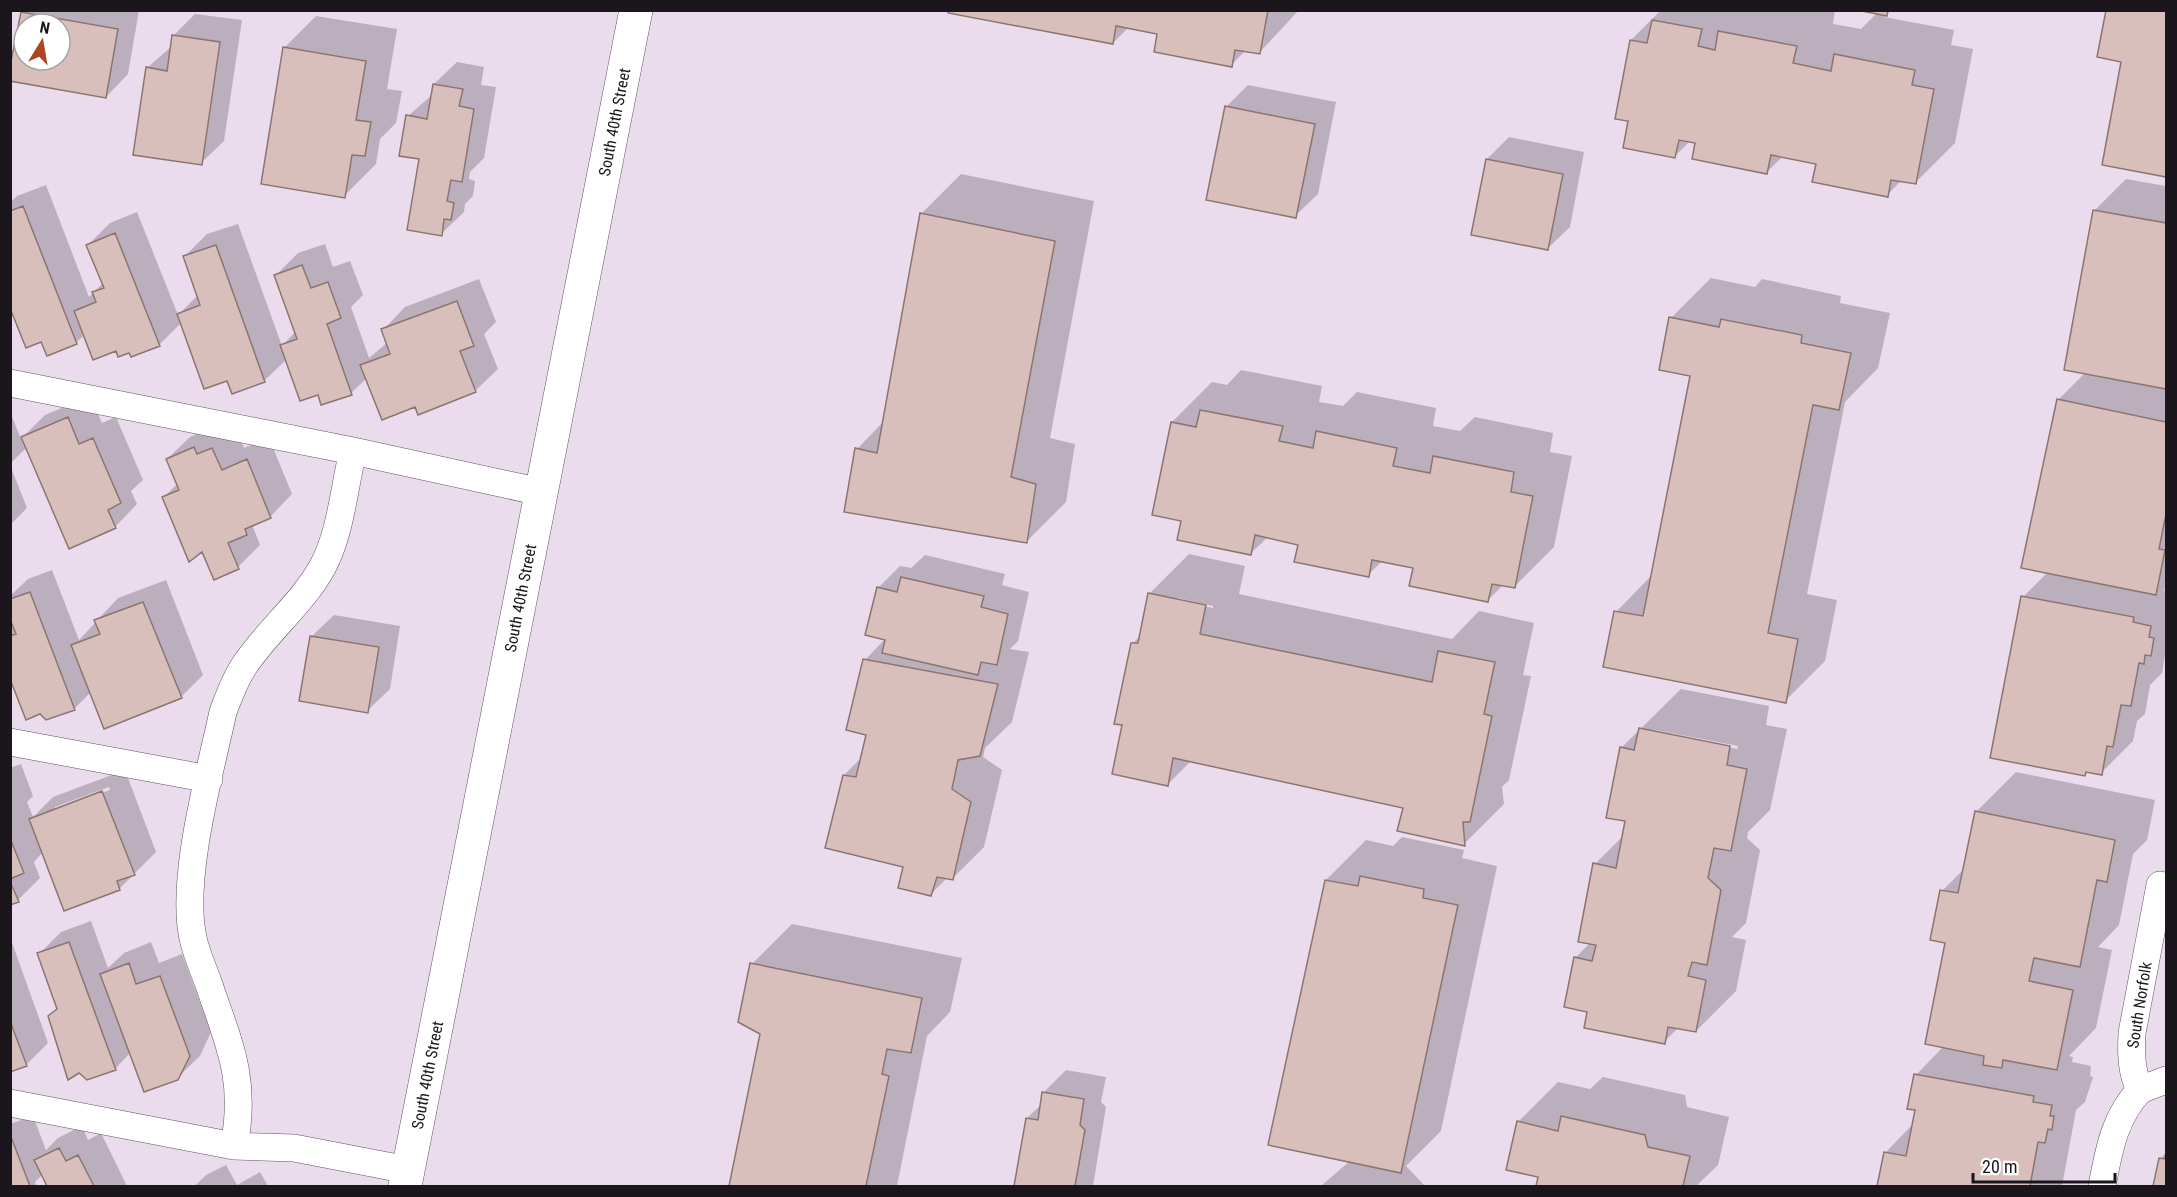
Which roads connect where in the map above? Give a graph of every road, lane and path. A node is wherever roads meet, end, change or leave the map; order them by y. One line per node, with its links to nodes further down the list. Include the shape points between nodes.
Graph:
1 (636, 10): 4 (street, South 40th Street)
2 (10, 383): 3 (lane)
3 (353, 451): 4 (lane); 6 (lane, via 333,540 323,565 232,687)
4 (541, 492): 12 (street, South 40th Street)
5 (10, 742): 6 (lane)
6 (209, 779): 11 (lane, via 193,869 190,916 193,939 235,1064 240,1114)
7 (2160, 885): 9 (lane, South Norfolk, via 2132,1033 2131,1057)
8 (2166, 1080): 9 (lane)
9 (2140, 1090): 13 (lane, via 2117,1124)
10 (10, 1103): 11 (lane)
11 (234, 1146): 12 (lane, via 294,1148)
12 (407, 1178)
13 (2102, 1186)

